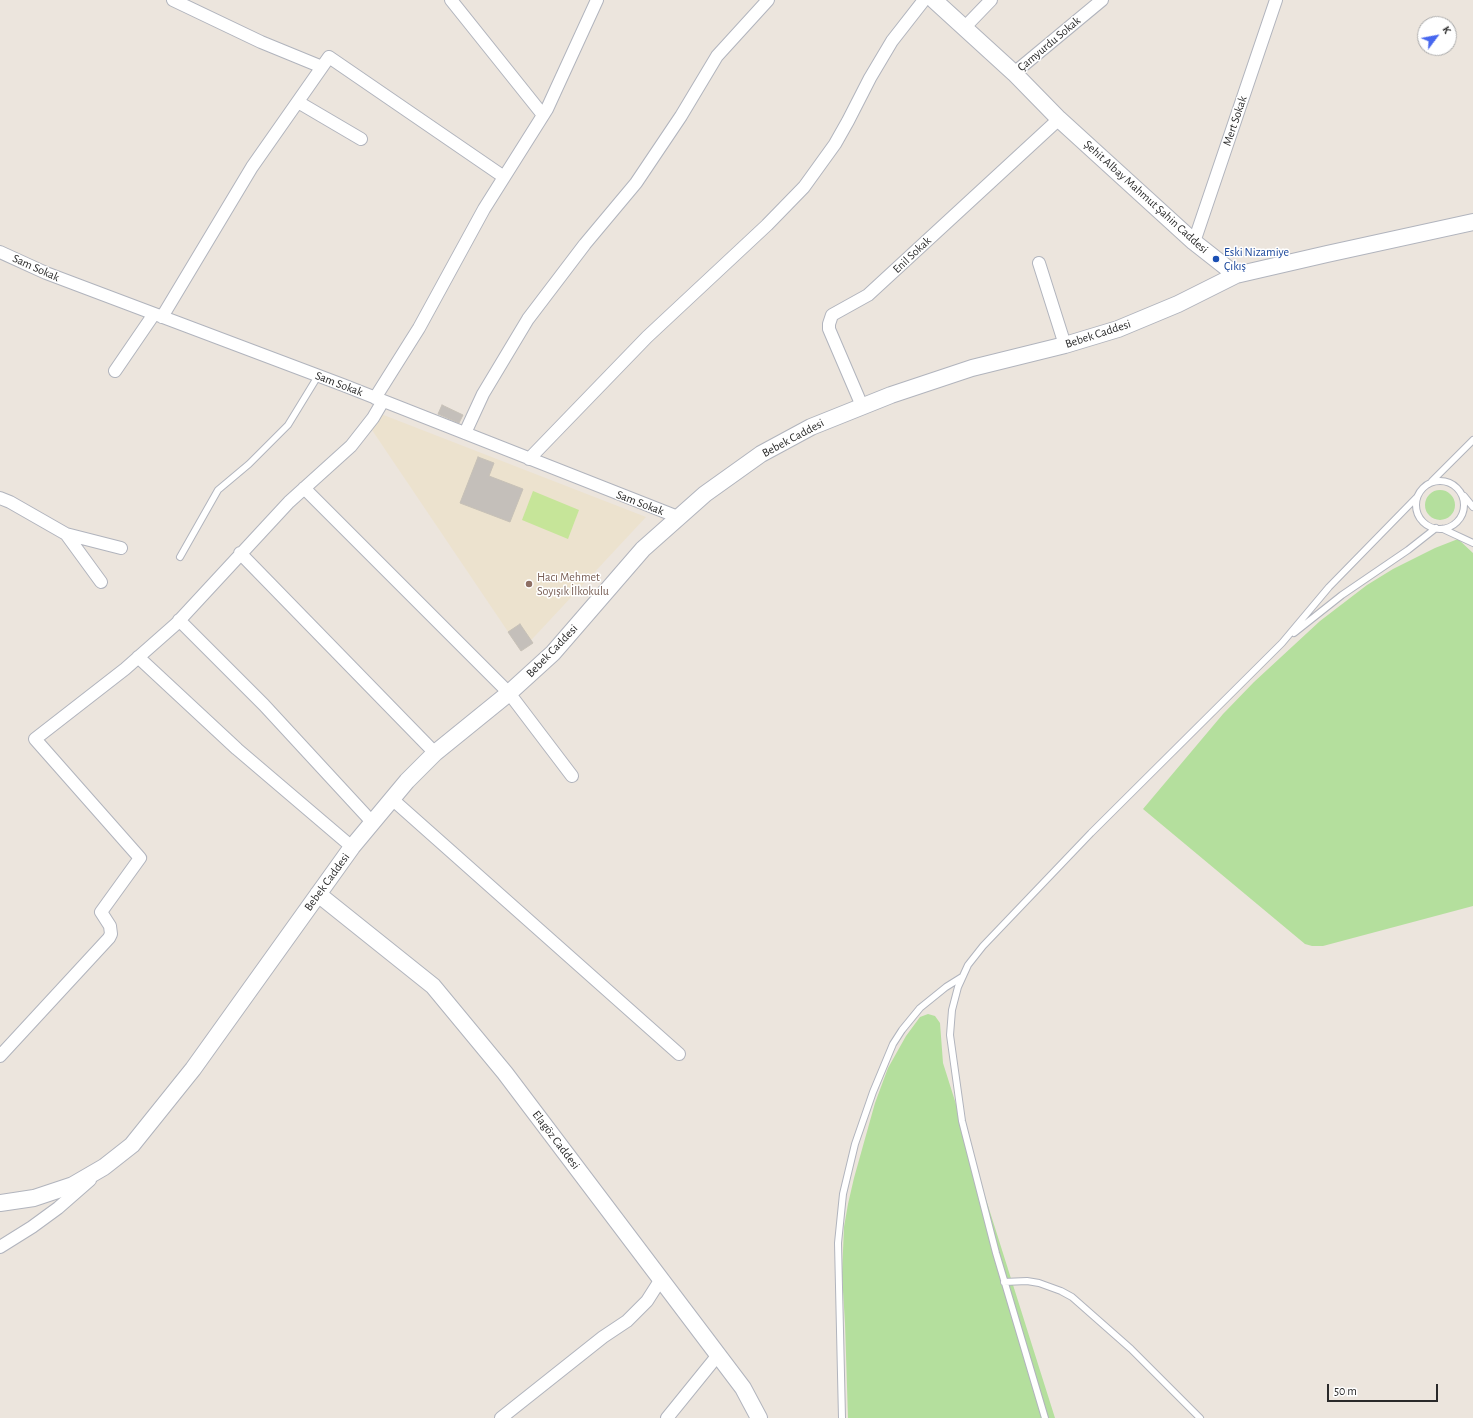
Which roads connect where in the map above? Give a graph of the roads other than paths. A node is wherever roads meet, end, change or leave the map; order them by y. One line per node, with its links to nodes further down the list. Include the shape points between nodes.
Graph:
1 (451, 0): 14 (street)
2 (597, 0): 14 (street)
3 (768, 0): 29 (street, via 717,56 636,183 585,244 528,320 483,394)
4 (924, 0): 31 (street, via 892,41 835,144 804,187 647,338)
5 (934, 0): 10 (street, Şehit Albay Mahmut Şahin Caddesi)
6 (991, 0): 10 (street)
7 (1102, 0): 12 (street, Çamyurdu Sokak)
8 (1276, 0): 19 (street, Mert Sokak)
9 (180, 1): 11 (street, via 261,42)
10 (965, 27): 12 (street, Şehit Albay Mahmut Şahin Caddesi)
11 (322, 67): 13 (street); 17 (street, via 329,57)
12 (1014, 73): 15 (street, Şehit Albay Mahmut Şahin Caddesi)
13 (298, 102): 16 (street); 23 (street, via 252,167)
14 (543, 115): 17 (street)
15 (1059, 119): 19 (street, Şehit Albay Mahmut Şahin Caddesi); 28 (street, Enil Sokak, via 868,295 832,314 829,329)
16 (360, 139)
17 (504, 177): 27 (street)
18 (1473, 222): 22 (street)
19 (1194, 242): 22 (street, Şehit Albay Mahmut Şahin Caddesi)
20 (0, 252): 23 (street, Sam Sokak, via 46,273)
21 (1039, 263): 24 (street)
22 (1236, 275): 24 (street, Bebek Caddesi, via 1149,317)
23 (158, 316): 25 (street); 26 (street, Sam Sokak)
24 (1065, 345): 28 (street, Bebek Caddesi, via 972,368)
25 (115, 371)
26 (318, 376): 27 (street, Sam Sokak); 45 (lane, via 288,425 218,490)
27 (379, 399): 29 (street, Sam Sokak); 33 (street, via 373,418 352,446)
28 (862, 406): 38 (street, Bebek Caddesi, via 811,427 762,454 705,494)
29 (465, 433): 31 (street, Sam Sokak)
30 (1473, 440): 32 (lane)
31 (529, 459): 38 (street, Sam Sokak)
32 (1431, 482): 34 (lane, via 1437,480 1451,483); 35 (lane)
33 (304, 488): 44 (street); 50 (street)
34 (1461, 492): 37 (lane); 40 (lane, via 1464,498 1463,512 1455,523)
35 (1417, 497): 39 (lane, via 1420,517); 48 (lane, via 1329,587)
36 (0, 498): 41 (street)
37 (1473, 507)
38 (678, 517): 50 (street, Bebek Caddesi, via 643,549 553,652)
39 (1436, 528): 40 (lane); 48 (lane, via 1342,595)
40 (1443, 529): 42 (lane)
41 (66, 534): 43 (street); 46 (street)
42 (1473, 543)
43 (121, 548)
44 (240, 553): 47 (street); 51 (street)
45 (180, 557)
46 (101, 582)
47 (179, 620): 49 (street); 54 (street, via 264,705)
48 (1282, 643): 57 (lane, via 1091,833 975,955)
49 (138, 658): 55 (street, via 237,749); 59 (street, via 35,739 140,858 101,912 110,926 109,938)
50 (509, 693): 51 (street, Bebek Caddesi); 52 (street)
51 (435, 753): 53 (street, Bebek Caddesi)
52 (572, 776)
53 (392, 799): 54 (street, Bebek Caddesi); 58 (street)
54 (372, 822): 55 (street, Bebek Caddesi)
55 (352, 847): 56 (street, Bebek Caddesi)
56 (318, 894): 60 (street, Bebek Caddesi, via 188,1075 132,1145); 63 (street, Elagöz Caddesi, via 432,986 505,1074)
57 (962, 976): 64 (lane, via 952,1010 951,1048 962,1121); 69 (lane, via 920,1008 893,1044 872,1092 855,1144 843,1194 838,1243)
58 (679, 1054)
59 (0, 1056)
60 (104, 1167): 61 (street, Bebek Caddesi, via 73,1185 54,1192); 62 (street, via 58,1208)
61 (0, 1203)
62 (0, 1247)
63 (661, 1280): 65 (street, Elagöz Caddesi); 66 (street, via 647,1301 627,1321 602,1337)
64 (1004, 1282): 70 (lane); 71 (lane, via 1039,1283 1072,1297 1131,1349)
65 (718, 1355): 67 (street); 68 (street, Elagöz Caddesi, via 743,1388)
66 (501, 1418)
67 (667, 1418)
68 (759, 1418)
69 (842, 1418)
70 (1045, 1418)
71 (1200, 1418)

